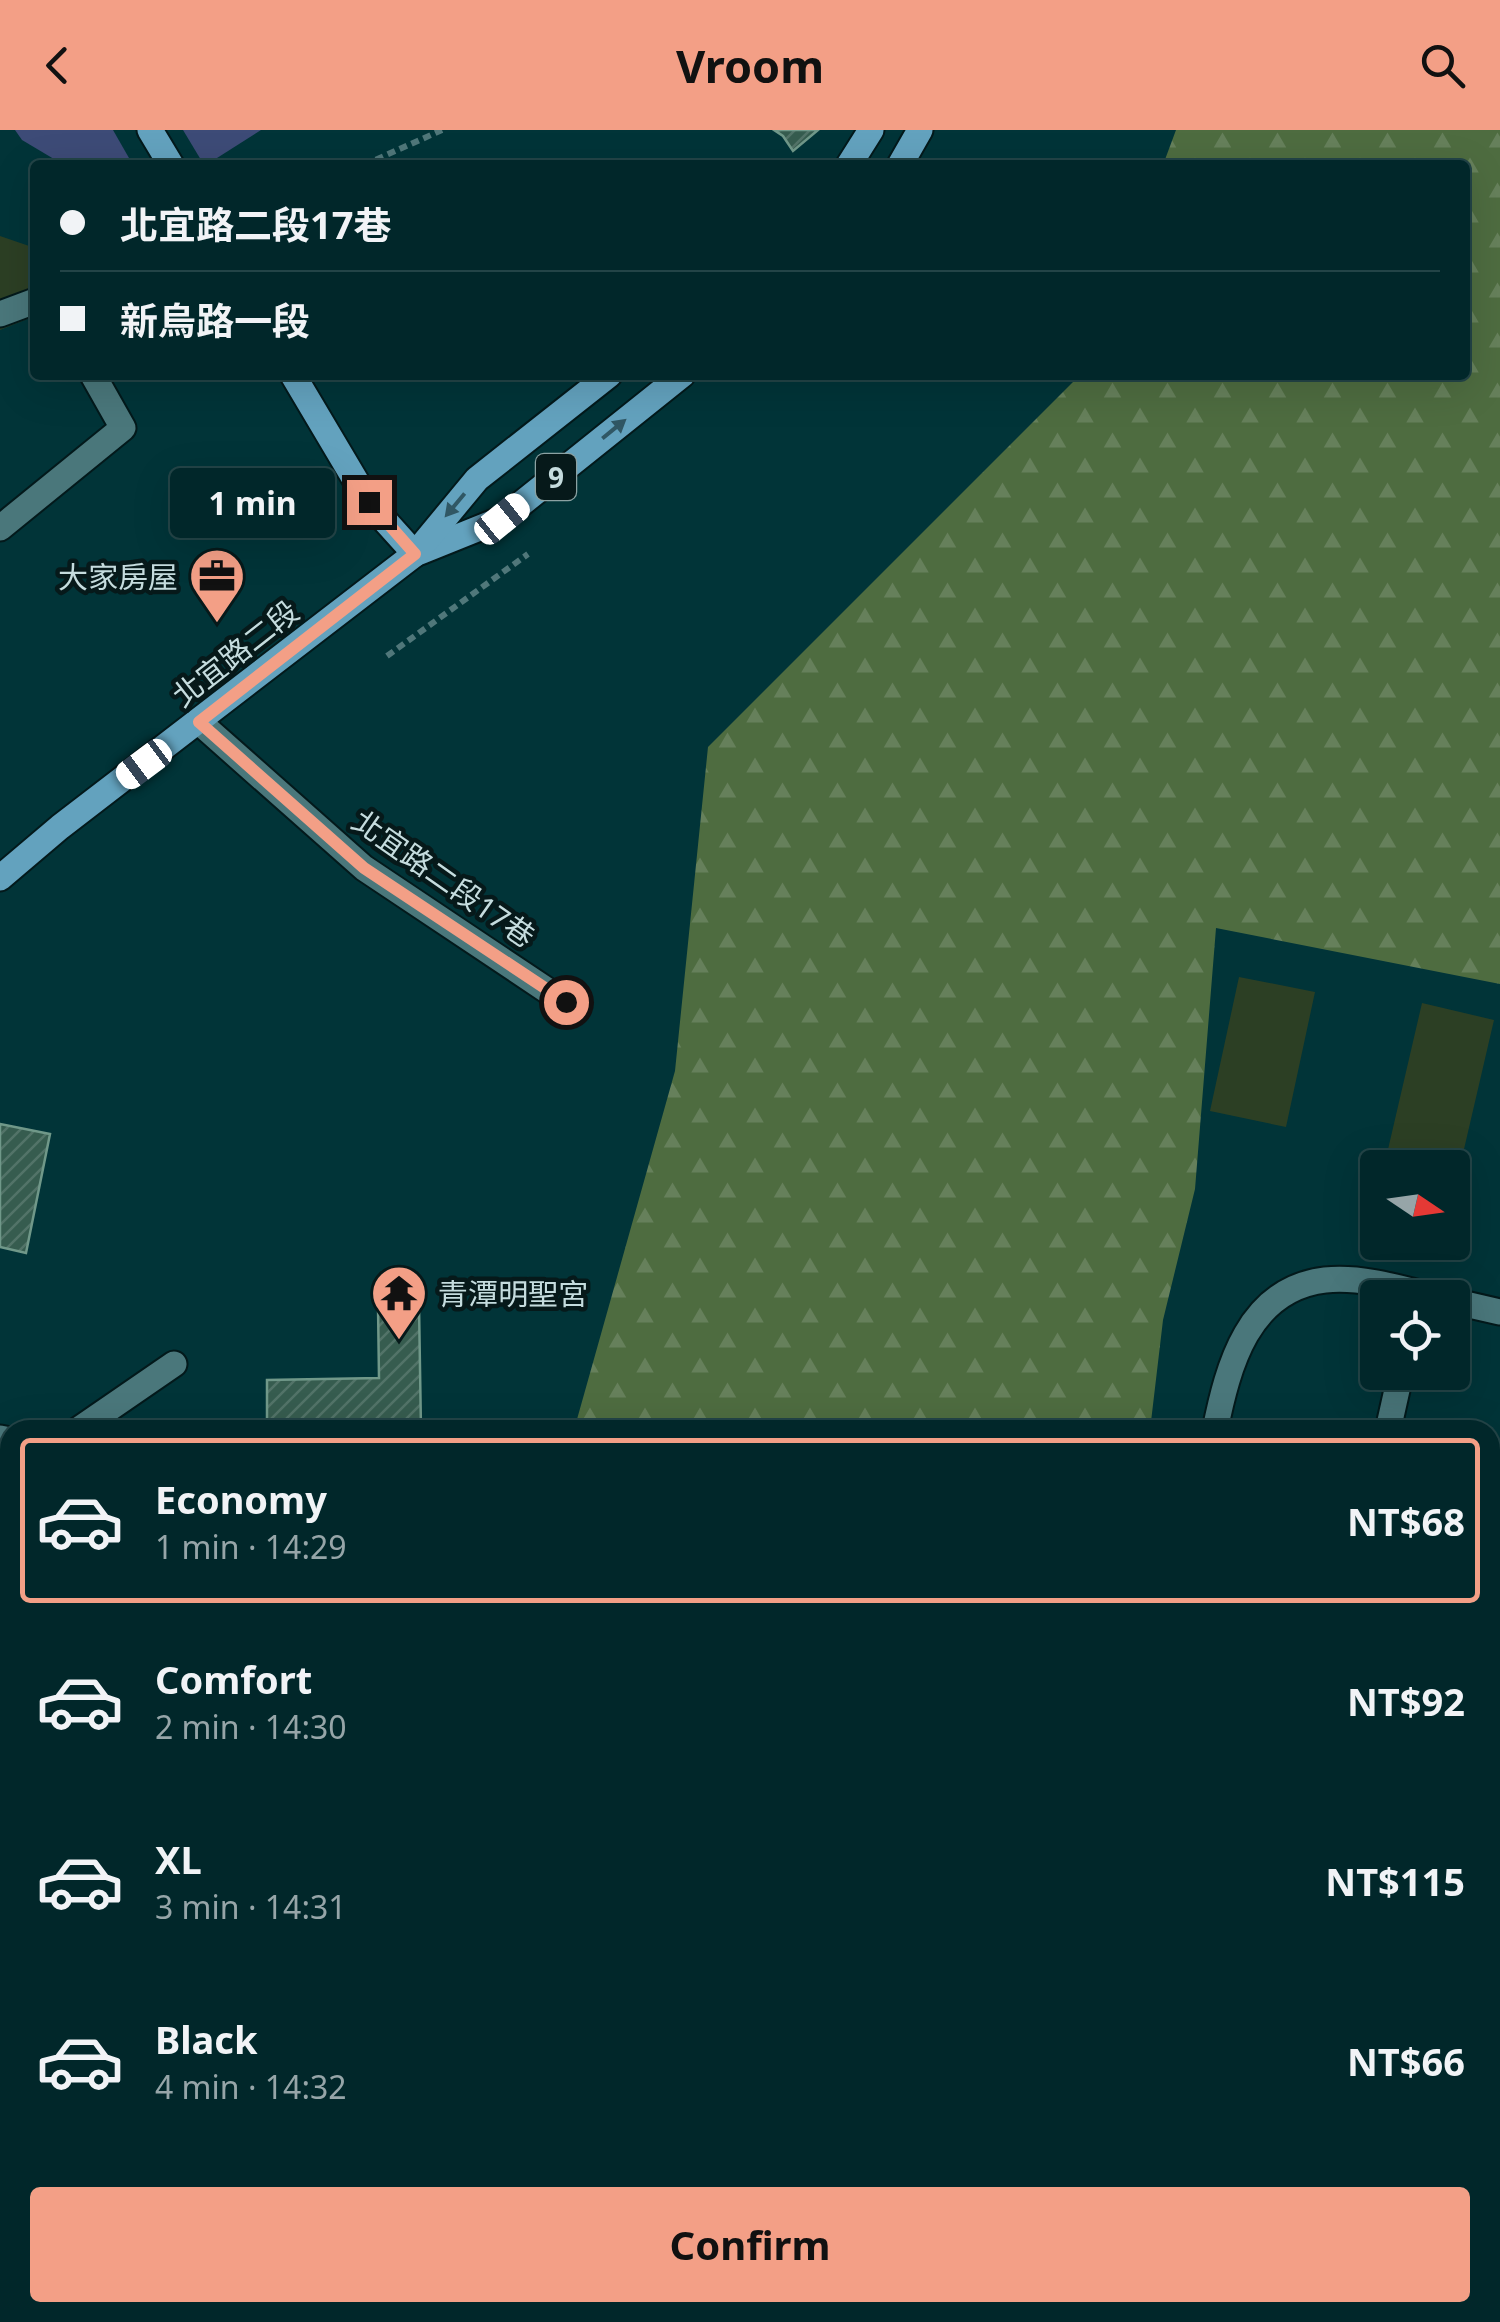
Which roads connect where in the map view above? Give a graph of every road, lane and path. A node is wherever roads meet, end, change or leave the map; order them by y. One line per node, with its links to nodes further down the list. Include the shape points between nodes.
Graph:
1 (150, 130): 5 (main road)
2 (442, 130): 6 (path)
3 (871, 130): 7 (main road)
4 (920, 130): 8 (main road)
5 (168, 160)
6 (375, 160)
7 (852, 160)
8 (903, 160)
9 (30, 303): 10 (street)
10 (0, 314)
11 (95, 380): 15 (street, via 124,428)
12 (296, 380): 16 (main road, via 369,502)
13 (603, 380): 16 (main road, 9, one-way to 16, via 477,479)
14 (676, 380): 16 (main road, 9, one-way to 14, via 502,519)
15 (0, 528)
16 (415, 554): 19 (main road, 北宜路二段 / 9)
17 (528, 554): 18 (path)
18 (387, 656)
19 (199, 722): 20 (main road, 北宜路二段 / 9); 21 (street, 北宜路二段17巷, via 364,868)
20 (0, 878)
21 (566, 1002)
22 (1360, 1282): 28 (street, via 1324,1280 1277,1297 1245,1332)
23 (1470, 1304): 24 (street)
24 (1500, 1312)
25 (174, 1364): 27 (street)
26 (1397, 1390): 29 (street)
27 (93, 1420)
28 (1217, 1420)
29 (1390, 1420)

